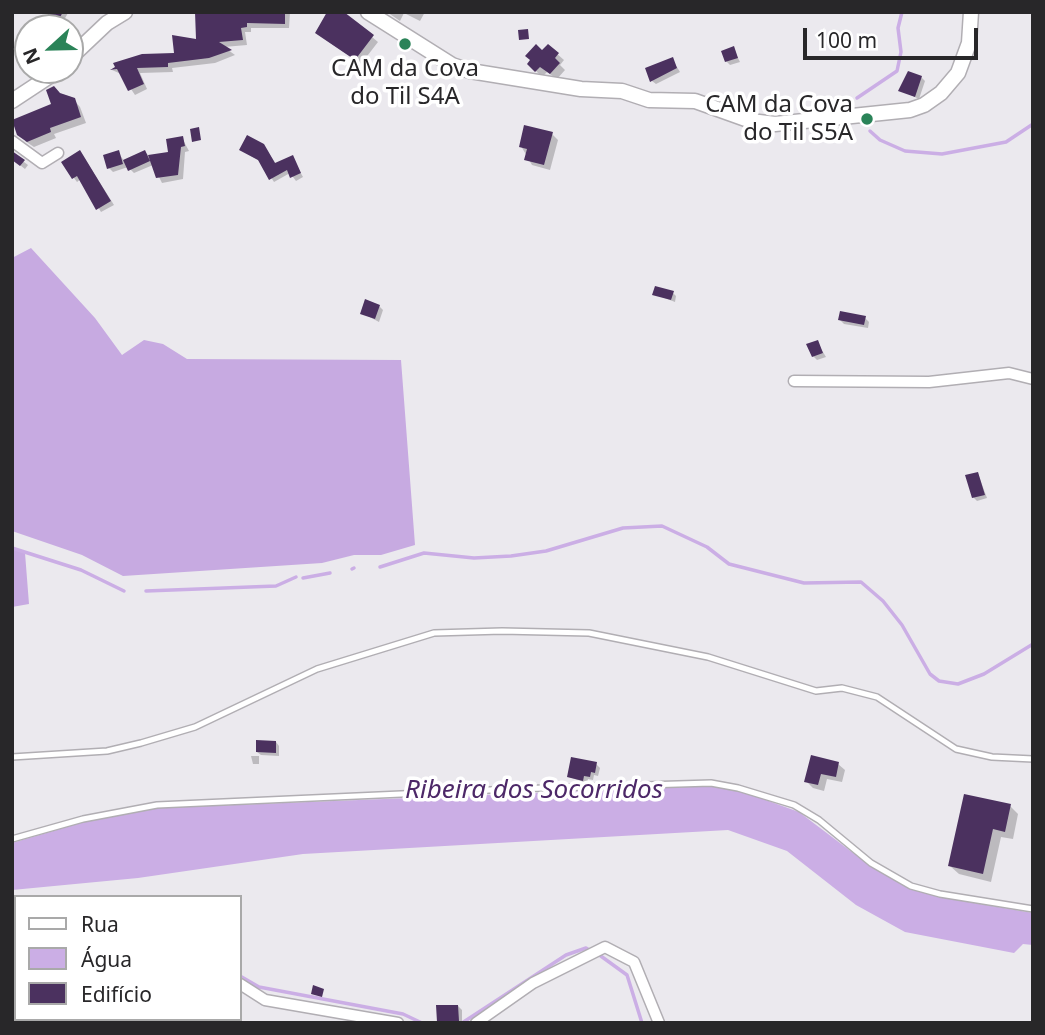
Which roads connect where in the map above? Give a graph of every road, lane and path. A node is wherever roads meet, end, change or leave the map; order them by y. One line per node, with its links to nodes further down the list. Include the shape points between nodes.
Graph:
1 (125, 12): 4 (street)
2 (368, 12): 3 (street, via 452,65 470,71 622,91 649,100 695,101 751,121 775,124 924,105 958,73 969,43)
3 (971, 12)
4 (84, 45)
5 (38, 84): 6 (street)
6 (12, 101)
7 (12, 141): 8 (street, via 42,163)
8 (58, 153)
9 (1033, 379): 10 (street, via 1009,373 929,382)
10 (794, 381)
11 (12, 757): 12 (lane, via 107,751 141,743 195,727 317,669 434,633 502,631 589,634 708,657 816,691 842,688 877,697 956,749)
12 (1033, 759)
13 (12, 839): 14 (lane, via 157,805 711,783 794,805 871,863 911,886)
14 (1033, 909)
15 (242, 985): 16 (street, via 265,1000)
16 (398, 1023)
17 (476, 1023): 18 (street, via 533,983 605,947 634,962)
18 (659, 1023)

